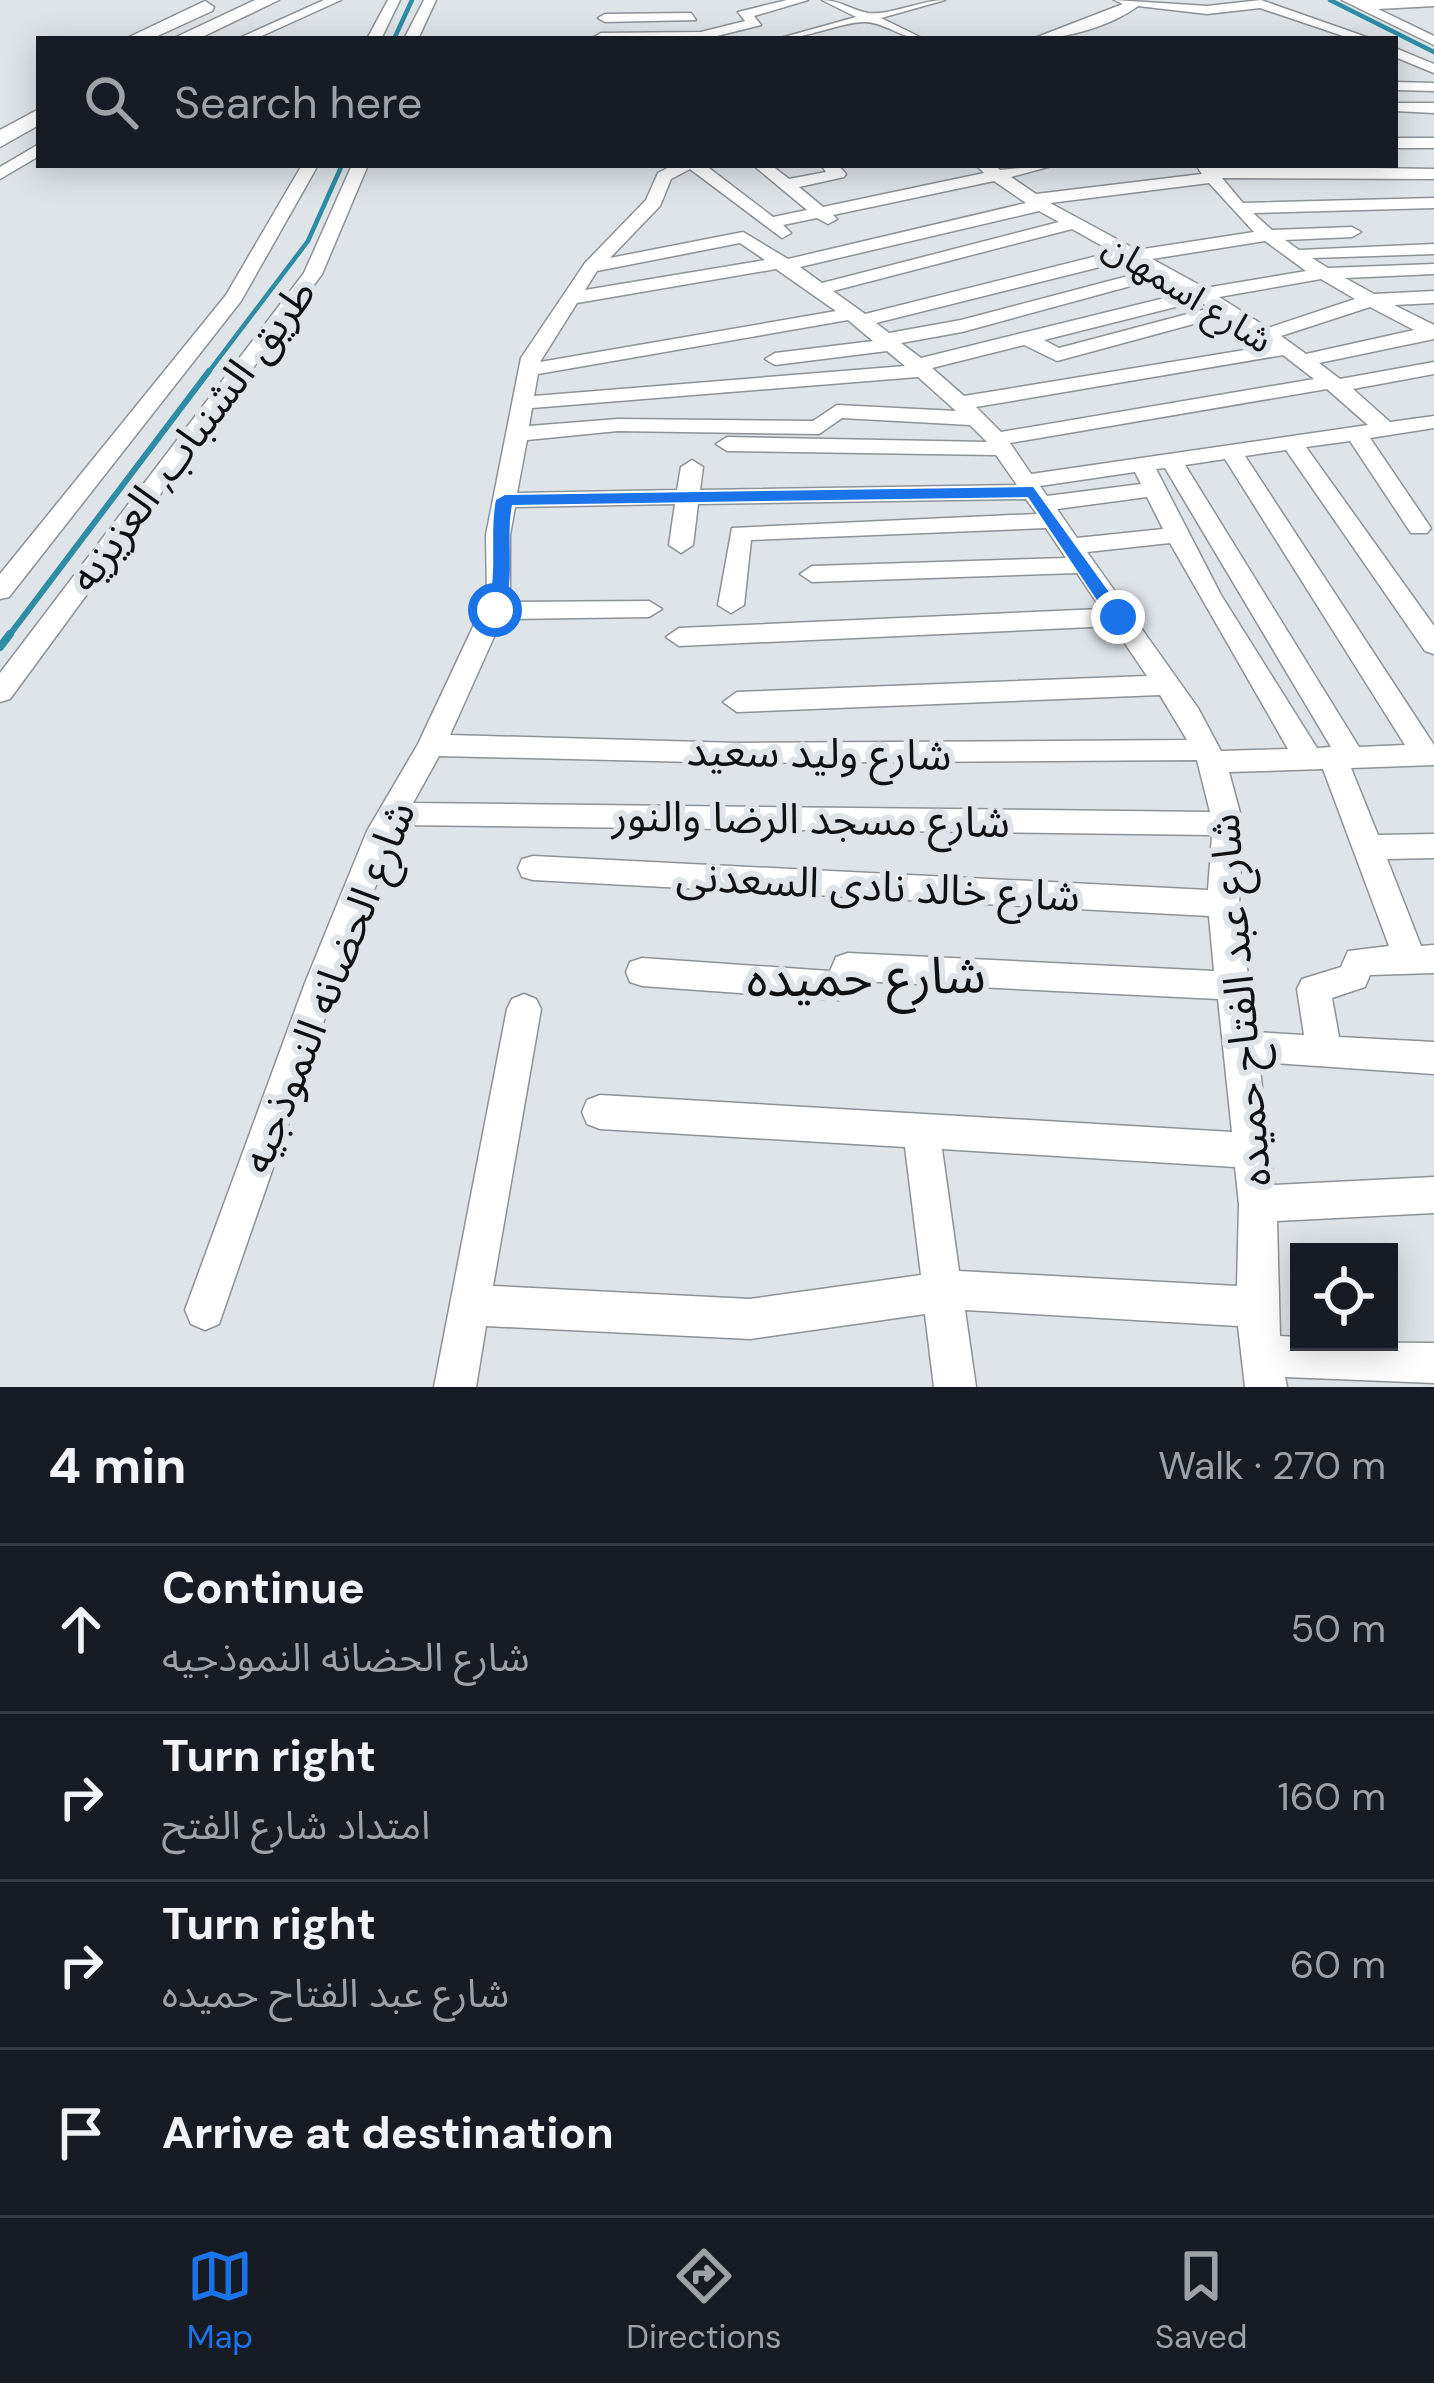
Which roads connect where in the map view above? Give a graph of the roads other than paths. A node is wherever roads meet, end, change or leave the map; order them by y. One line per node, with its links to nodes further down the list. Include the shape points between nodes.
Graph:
1 (221, 0): 24 (highway)
2 (270, 0): 25 (highway)
3 (335, 0): 26 (street)
4 (394, 0): 27 (street)
5 (430, 0): 28 (street)
6 (828, 0): 16 (street)
7 (939, 0): 16 (street)
8 (1120, 0): 9 (street)
9 (1136, 1): 20 (street); 37 (street, via 1213,10 1261,4)
10 (796, 2): 15 (street); 19 (street, via 743,15)
11 (1434, 2): 12 (street)
12 (1354, 3): 18 (street)
13 (689, 8): 14 (street); 29 (street)
14 (606, 10)
15 (816, 13): 19 (street); 23 (street)
16 (866, 18): 21 (street); 23 (street)
17 (1434, 19): 18 (street)
18 (1392, 21): 38 (street)
19 (761, 24): 30 (street); 31 (street)
20 (1080, 27): 35 (street); 36 (street)
21 (889, 28): 23 (street); 34 (street)
22 (811, 32): 23 (street); 32 (street); 33 (street)
23 (844, 32)
24 (142, 36)
25 (189, 36)
26 (251, 36)
27 (376, 36)
28 (412, 36)
29 (702, 36)
30 (711, 36)
31 (783, 36)
32 (795, 36)
33 (820, 36)
34 (907, 36)
35 (1049, 36)
36 (1097, 36)
37 (1356, 36)
38 (1430, 37)
39 (1398, 53): 40 (street)
40 (1434, 69)
41 (1398, 86): 42 (street)
42 (1434, 87)
43 (25, 105): 47 (highway)
44 (1398, 107): 45 (street)
45 (1434, 108)
46 (1418, 124): 48 (street)
47 (0, 140)
48 (1434, 140): 49 (street)
49 (1398, 143)
50 (36, 151): 56 (street)
51 (308, 168): 119 (street, طريق الشنباب, العزيزيه, via 234,297)
52 (359, 168): 127 (street, طريق الشنباب, العزيزيه, via 313,274)
53 (832, 168): 61 (street, via 838,174)
54 (1031, 168): 59 (street)
55 (667, 169): 77 (street, شارع الحضانه النموذجيه, via 653,202)
56 (3, 170)
57 (749, 170): 61 (street); 70 (street, شارع عبد الفتاح حميده)
58 (1208, 172): 60 (street); 62 (street); 64 (street)
59 (996, 174): 62 (street, شارع اسمهان); 65 (street); 68 (street)
60 (1434, 174)
61 (786, 184): 65 (street)
62 (1036, 202): 67 (street, شارع اسمهان); 76 (street)
63 (1434, 203): 64 (street)
64 (1239, 208): 71 (street)
65 (820, 212): 68 (street); 70 (street)
66 (1434, 218): 71 (street)
67 (1072, 224): 75 (street, شارع اسمهان); 85 (street)
68 (836, 225): 76 (street)
69 (1388, 233): 73 (street)
70 (762, 234): 76 (street, شارع عبد الفتاح حميده); 77 (street)
71 (1272, 235): 74 (street); 75 (street)
72 (1434, 249): 73 (street)
73 (1404, 250): 74 (street)
74 (1293, 253): 80 (street)
75 (1132, 254): 79 (street, شارع اسمهان); 85 (street)
76 (783, 255): 83 (street); 85 (street, شارع عبد الفتاح حميده)
77 (591, 267): 83 (street, شارع الحضانه النموذجيه)
78 (1434, 269): 80 (street)
79 (1163, 272): 81 (street, شارع اسمهان); 91 (street)
80 (1318, 274): 81 (street); 84 (street)
81 (1200, 295): 86 (street, شارع اسمهان); 87 (street)
82 (1434, 297): 84 (street)
83 (568, 299): 94 (street, شارع الحضانه النموذجيه)
84 (1372, 300): 88 (street); 92 (street)
85 (838, 307): 91 (street, شارع عبد الفتاح حميده); 94 (street)
86 (1223, 310): 89 (street); 92 (street, شارع اسمهان)
87 (1101, 322): 89 (street); 90 (street)
88 (1431, 331): 92 (street)
89 (1129, 340): 90 (street, via 1053,356)
90 (1031, 341): 96 (street)
91 (884, 342): 93 (street); 96 (street, شارع عبد الفتاح حميده)
92 (1281, 349): 97 (street, شارع اسمهان); 101 (street)
93 (775, 358)
94 (531, 361): 98 (street, شارع الحضانه النموذجيه)
95 (1434, 368): 97 (street)
96 (919, 369): 98 (street); 101 (street, شارع عبد الفتاح حميده)
97 (1333, 384): 101 (street); 102 (street, شارع اسمهان)
98 (520, 403): 103 (street, شارع الحضانه النموذجيه)
99 (1434, 422): 102 (street)
100 (773, 424): 101 (street); 101 (street, via 826,427 836,411); 103 (street); 105 (street)
101 (984, 428): 112 (street, شارع عبد الفتاح حميده)
102 (1385, 430): 104 (street)
103 (516, 434): 113 (street, شارع الحضانه النموذجيه)
104 (1358, 434): 106 (street); 114 (street)
105 (727, 444)
106 (1293, 444): 107 (street); 125 (street)
107 (1232, 453): 108 (street); 130 (street)
108 (1173, 463): 110 (street); 132 (street)
109 (692, 466): 111 (street)
110 (1149, 479): 112 (street); 115 (street)
111 (688, 499): 112 (street); 113 (street); 116 (street)
112 (1038, 499): 117 (street, شارع عبد الفتاح حميده); 120 (street, via 740,533)
113 (505, 500): 122 (street, شارع الحضانه النموذجيه)
114 (1419, 528)
115 (1177, 535): 117 (street); 132 (street)
116 (681, 545)
117 (1076, 556): 118 (street); 123 (street, شارع عبد الفتاح حميده)
118 (812, 574)
119 (0, 591)
120 (731, 605)
121 (649, 609): 122 (street)
122 (495, 610): 129 (street, شارع الحضانه النموذجيه)
123 (1118, 617): 124 (street); 126 (street, شارع عبد الفتاح حميده)
124 (679, 637)
125 (1434, 645)
126 (1165, 685): 128 (street); 131 (street, شارع عبد الفتاح حميده)
127 (0, 692)
128 (737, 702)
129 (431, 745): 131 (street, شارع وليد سعيد); 133 (street, شارع الحضانه النموذجيه)
130 (1430, 755): 132 (street, شارع وليد سعيد)
131 (1209, 756): 132 (street, شارع وليد سعيد); 134 (street, شارع عبد الفتاح حميده)
132 (1331, 757): 136 (street)
133 (394, 814): 134 (street, شارع مسجد الرضا والنور); 154 (street, شارع الحضانه النموذجيه, via 320,983)
134 (1228, 824): 138 (street, شارع عبد الفتاح حميده)
135 (1434, 846): 136 (street)
136 (1367, 847): 139 (street)
137 (533, 868): 138 (street, شارع خالد نادى السعدنى)
138 (1223, 904): 141 (street, شارع عبد الفتاح حميده)
139 (1422, 959): 144 (street, via 1360,961 1353,977 1319,984)
140 (642, 972): 141 (street, شارع حميده, via 839,986 848,967)
141 (1233, 986): 143 (street, شارع عبد الفتاح حميده)
142 (524, 1010): 152 (street)
143 (1241, 1046): 144 (street); 148 (street, شارع عبد الفتاح حميده)
144 (1324, 1051): 145 (street)
145 (1434, 1058)
146 (600, 1112): 147 (street)
147 (921, 1131): 148 (street); 151 (street)
148 (1252, 1151): 150 (street, شارع عبد الفتاح حميده)
149 (1434, 1195): 150 (street)
150 (1258, 1204): 153 (street, شارع عبد الفتاح حميده)
151 (942, 1290): 152 (street, via 750,1319); 153 (street); 158 (street)
152 (469, 1305): 157 (street)
153 (1256, 1307): 156 (street, شارع عبد الفتاح حميده)
154 (205, 1310)
155 (1434, 1363): 156 (street)
156 (1264, 1371)
157 (454, 1387)
158 (955, 1387)

